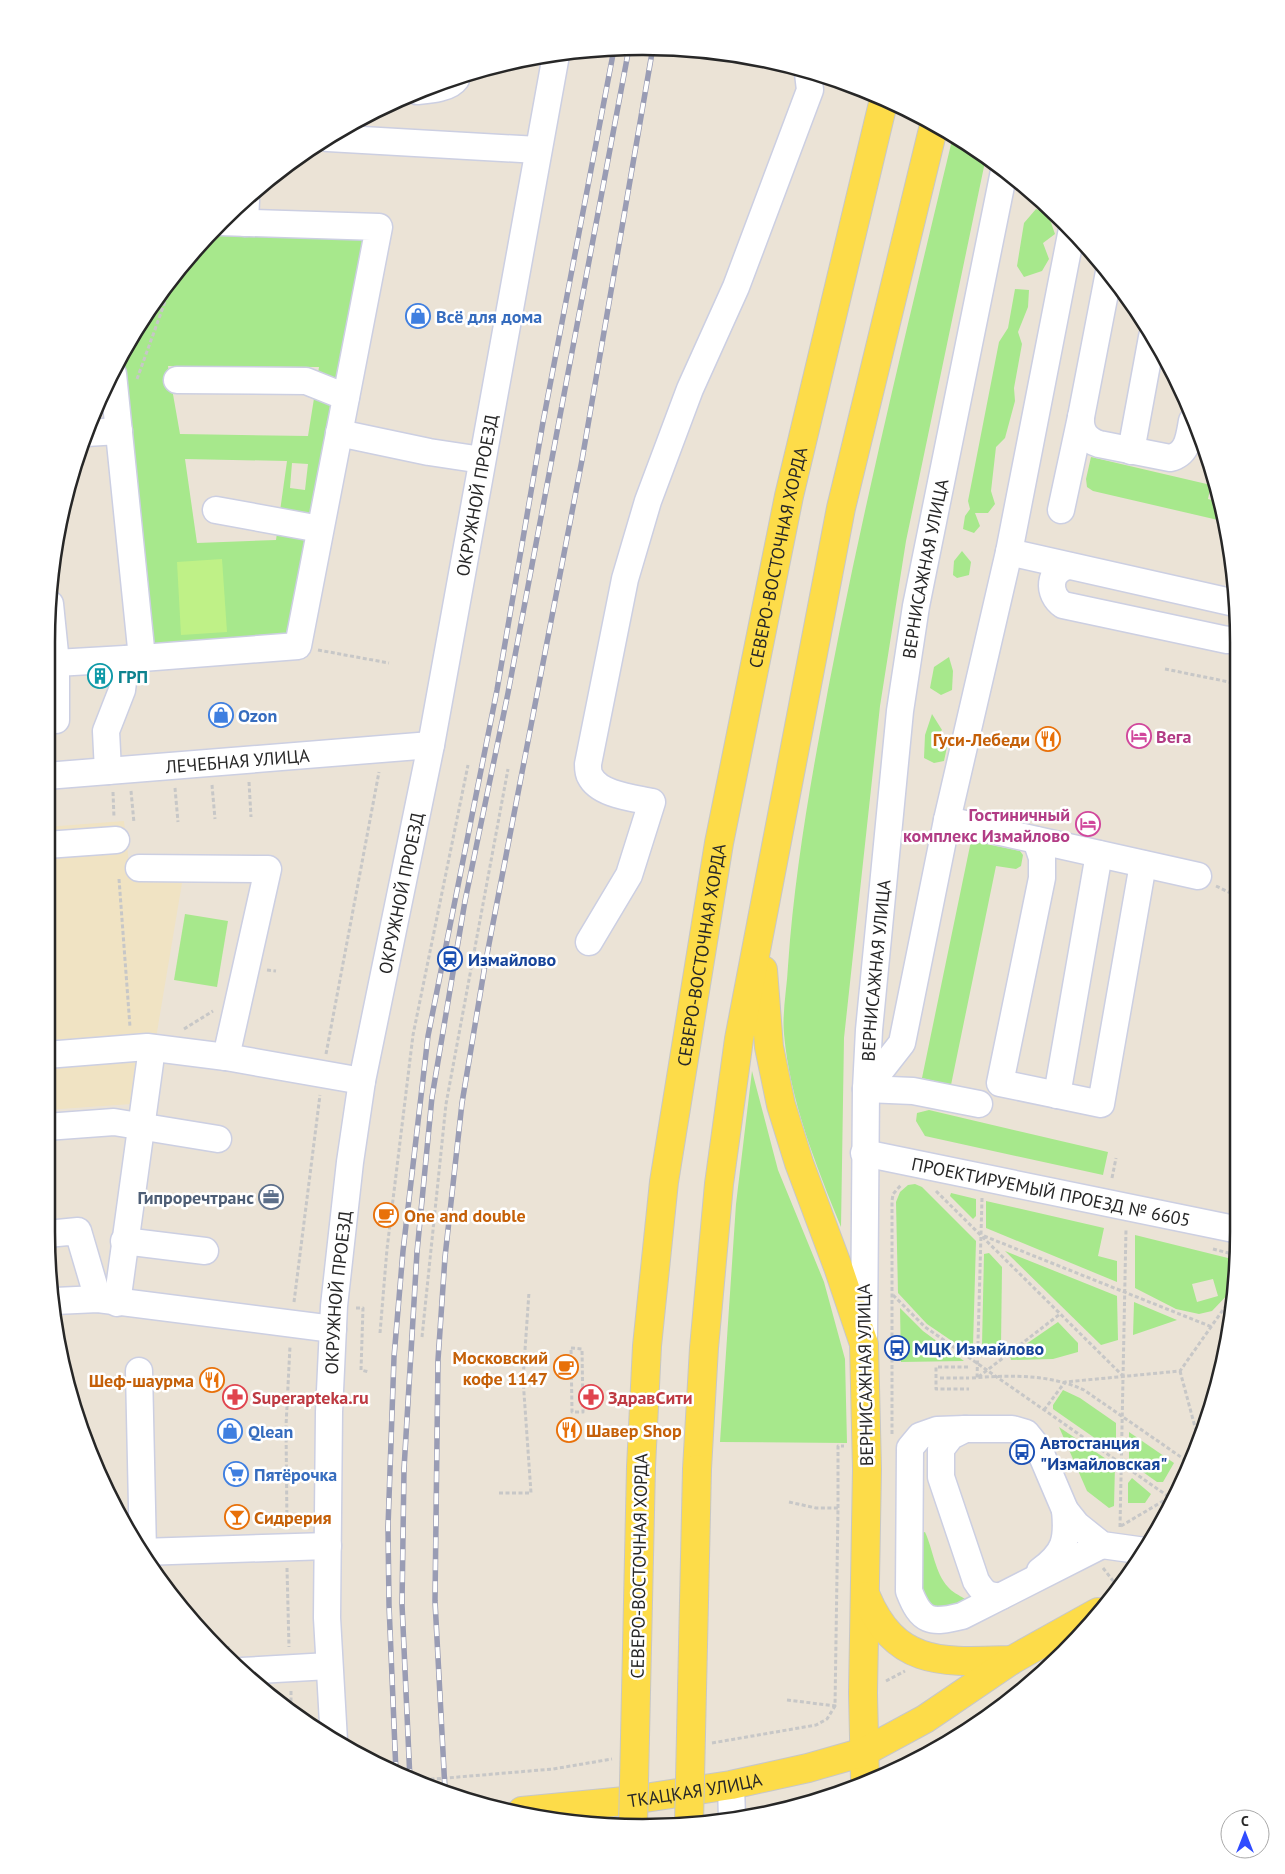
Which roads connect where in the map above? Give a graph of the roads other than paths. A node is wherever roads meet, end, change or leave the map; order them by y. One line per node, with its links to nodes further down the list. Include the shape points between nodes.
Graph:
1 (555, 62): 6 (street, ОКРУЖНОЙ ПРОЕЗД)
2 (809, 79): 45 (street, via 810,90 736,287 690,389 648,501 625,579 588,764 590,776 616,795 652,802 629,874)
3 (882, 107): 86 (main road, СЕВЕРО-ВОСТОЧНАЯ ХОРДА, bridge, via 789,496 718,843 664,1182 647,1346 641,1467)
4 (933, 132): 44 (main road, via 841,508)
5 (341, 139): 6 (street)
6 (538, 150): 21 (street, ОКРУЖНОЙ ПРОЕЗД)
7 (1003, 178): 50 (street, ВЕРНИСАЖНАЯ УЛИЦА, via 907,658 869,1030)
8 (240, 215): 14 (street, via 379,227)
9 (1070, 240): 25 (street)
10 (1107, 283): 15 (street)
11 (1150, 347): 20 (street)
12 (124, 380): 17 (street)
13 (177, 380): 14 (street, via 306,380)
14 (346, 397): 19 (street)
15 (1081, 417): 20 (street, via 1083,433 1092,441); 23 (street)
16 (1190, 430): 20 (street, via 1186,447 1176,457 1166,459)
17 (119, 431): 18 (street); 30 (street)
18 (94, 432)
19 (339, 433): 21 (street); 24 (street)
20 (1131, 451)
21 (482, 460): 33 (street, ОКРУЖНОЙ ПРОЕЗД)
22 (216, 510): 24 (street)
23 (1061, 510)
24 (320, 529): 30 (street, via 298,646)
25 (1009, 552): 26 (street); 36 (street)
26 (1069, 566): 27 (street); 28 (street, via 1058,570 1052,582 1053,596 1062,605)
27 (1229, 602)
28 (1230, 640)
29 (55, 653): 31 (street)
30 (134, 659): 31 (street); 35 (street, via 106,730)
31 (56, 663): 32 (street)
32 (56, 720)
33 (431, 745): 35 (street, ЛЕЧЕБНАЯ УЛИЦА); 49 (street, ОКРУЖНОЙ ПРОЕЗД)
34 (55, 777): 35 (street, ЛЕЧЕБНАЯ УЛИЦА)
35 (109, 782)
36 (947, 820): 38 (street); 50 (street, via 902,1044)
37 (122, 828): 39 (street)
38 (1036, 840): 40 (street); 51 (street, via 1042,858 1042,878 1000,1083)
39 (55, 843)
40 (1099, 854): 41 (street); 51 (street)
41 (1143, 864): 43 (street); 51 (street, via 1101,1104)
42 (138, 868): 48 (street, via 268,869)
43 (1198, 876)
44 (762, 914): 64 (main road, via 764,1004 781,1105); 85 (main road, bridge, via 739,1039 719,1184 704,1348 697,1469)
45 (589, 942)
46 (142, 1048): 47 (street); 48 (street); 54 (street)
47 (55, 1054)
48 (226, 1057): 49 (street)
49 (362, 1082): 63 (street, ОКРУЖНОЙ ПРОЕЗД, via 341,1235)
50 (866, 1089): 52 (street, via 913,1091); 56 (street, ВЕРНИСАЖНАЯ УЛИЦА)
51 (1057, 1095)
52 (979, 1104)
53 (55, 1125): 54 (street, via 114,1122)
54 (141, 1128): 55 (street); 59 (street)
55 (218, 1139)
56 (864, 1154): 57 (street, ПРОЕКТИРУЕМЫЙ ПРОЕЗД № 6605); 64 (street, ВЕРНИСАЖНАЯ УЛИЦА)
57 (1230, 1228)
58 (55, 1233): 62 (street, via 78,1231)
59 (124, 1241): 60 (street); 62 (street)
60 (205, 1251)
61 (59, 1301): 62 (street)
62 (107, 1301): 63 (street)
63 (333, 1329): 70 (street, ОКРУЖНОЙ ПРОЕЗД)
64 (864, 1344): 73 (main road, ВЕРНИСАЖНАЯ УЛИЦА)
65 (139, 1371): 68 (street)
66 (965, 1429): 67 (street, via 1012,1429 1026,1433 1039,1449); 74 (street, via 951,1436 941,1449 941,1477 976,1581 984,1593 992,1597); 74 (street, via 937,1430 920,1436 910,1448 909,1591 917,1610 930,1620 944,1621 962,1616)
67 (1066, 1510): 69 (street, via 1077,1525); 74 (street, via 1067,1534 1061,1551 1049,1565)
68 (142, 1538)
69 (1102, 1545): 71 (street); 74 (street)
70 (328, 1546): 72 (street); 77 (street, ОКРУЖНОЙ ПРОЕЗД)
71 (1136, 1549)
72 (150, 1552)
73 (865, 1592): 76 (main road, via 875,1617 888,1634 920,1655 954,1662); 80 (main road, ВЕРНИСАЖНАЯ УЛИЦА)
74 (1008, 1593)
75 (1082, 1621): 76 (main road, ТКАЦКАЯ УЛИЦА)
76 (1012, 1660): 80 (main road, ТКАЦКАЯ УЛИЦА, via 925,1718)
77 (329, 1666): 78 (street); 79 (street, ОКРУЖНОЙ ПРОЕЗД)
78 (252, 1670)
79 (333, 1730)
80 (864, 1752): 81 (main road, ВЕРНИСАЖНАЯ УЛИЦА); 82 (main road, ТКАЦКАЯ УЛИЦА)
81 (865, 1775)
82 (731, 1785): 83 (main road, ТКАЦКАЯ УЛИЦА, via 625,1801); 84 (street)
83 (537, 1809)
84 (732, 1812)
85 (689, 1817)
86 (633, 1819)

